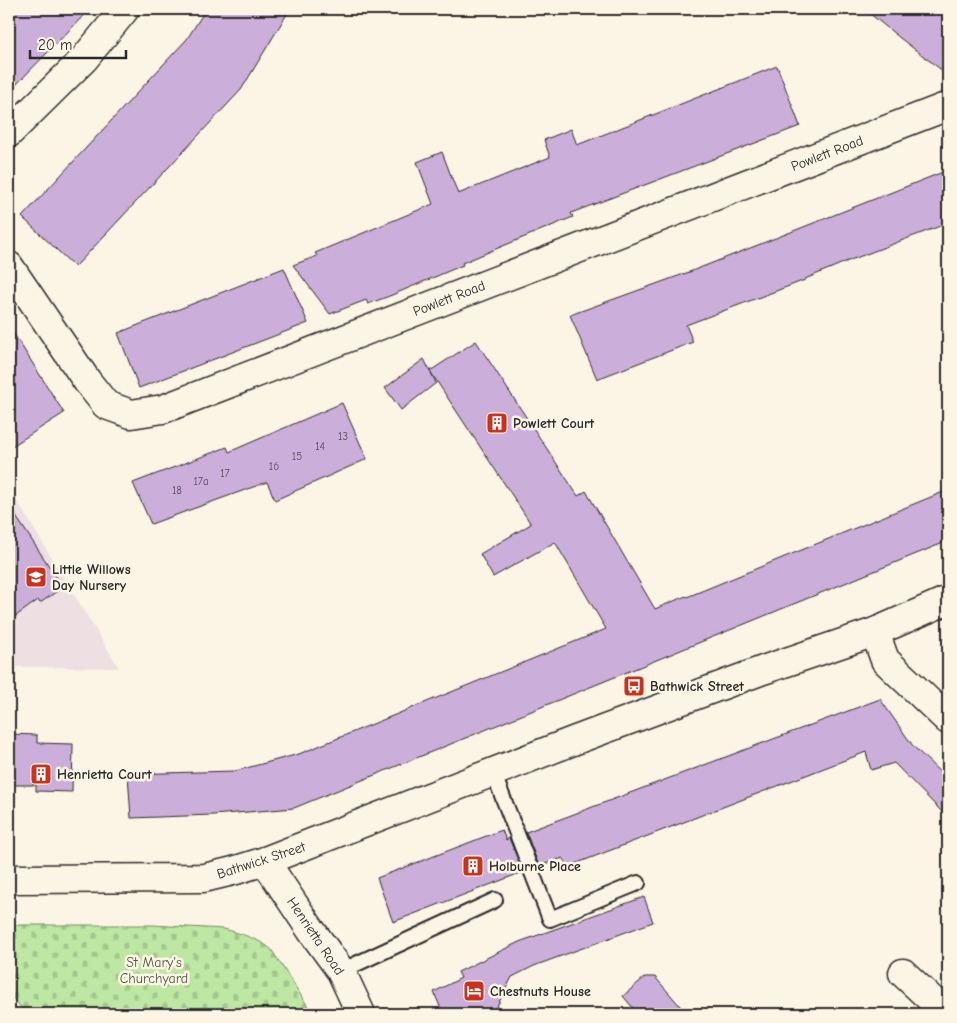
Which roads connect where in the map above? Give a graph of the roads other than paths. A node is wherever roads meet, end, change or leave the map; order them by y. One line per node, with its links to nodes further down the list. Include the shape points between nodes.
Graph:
1 (125, 9): 3 (main road, via 84,59)
2 (948, 106): 4 (main road, Powlett Road, via 163,409 130,414 106,405)
3 (9, 133)
4 (9, 266)
5 (948, 600): 6 (main road, Bathwick Street)
6 (875, 632): 7 (main road, via 885,660); 8 (main road, Bathwick Street, via 763,670)
7 (948, 720)
8 (493, 772): 9 (main road, Bathwick Street); 11 (lane, via 550,919)
9 (265, 861): 10 (main road, Bathwick Street, via 204,878); 13 (main road, Henrietta Road)
10 (9, 879)
11 (638, 883)
12 (495, 900): 13 (lane)
13 (341, 970): 15 (main road, Henrietta Road)
14 (903, 973): 16 (main road)
15 (361, 1014)
16 (947, 1014)

